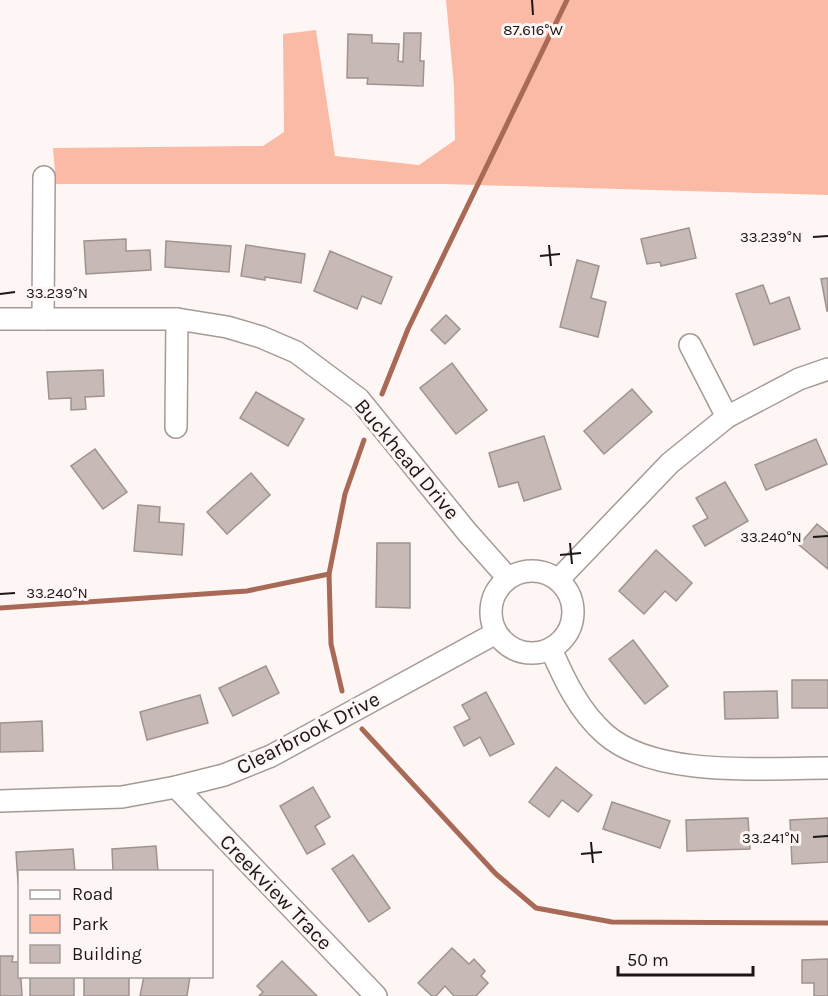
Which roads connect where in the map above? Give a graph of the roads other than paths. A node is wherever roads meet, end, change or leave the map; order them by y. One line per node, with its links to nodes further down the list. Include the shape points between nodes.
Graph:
1 (44, 177): 3 (street)
2 (0, 319): 3 (street, Buckhead Drive)
3 (43, 319): 4 (street, Buckhead Drive)
4 (177, 319): 8 (street); 9 (street, Buckhead Drive, via 261,337 296,352 330,375 360,399)
5 (690, 345): 7 (street)
6 (828, 369): 7 (street, via 799,379)
7 (727, 417): 10 (street, via 670,463)
8 (176, 427)
9 (508, 578): 10 (street, via 527,571); 11 (street, via 492,599 491,622)
10 (558, 580): 12 (street, via 572,603 573,618 568,633)
11 (496, 633): 12 (street, via 512,649 534,654); 14 (street, Clearbrook Drive, via 271,756 225,775)
12 (551, 649): 13 (street, via 564,680 585,711 605,734 636,752 663,762 714,768)
13 (828, 768)
14 (176, 787): 15 (street, Clearbrook Drive, via 122,797); 16 (street, Creekview Trace)
15 (0, 801)
16 (376, 996)

